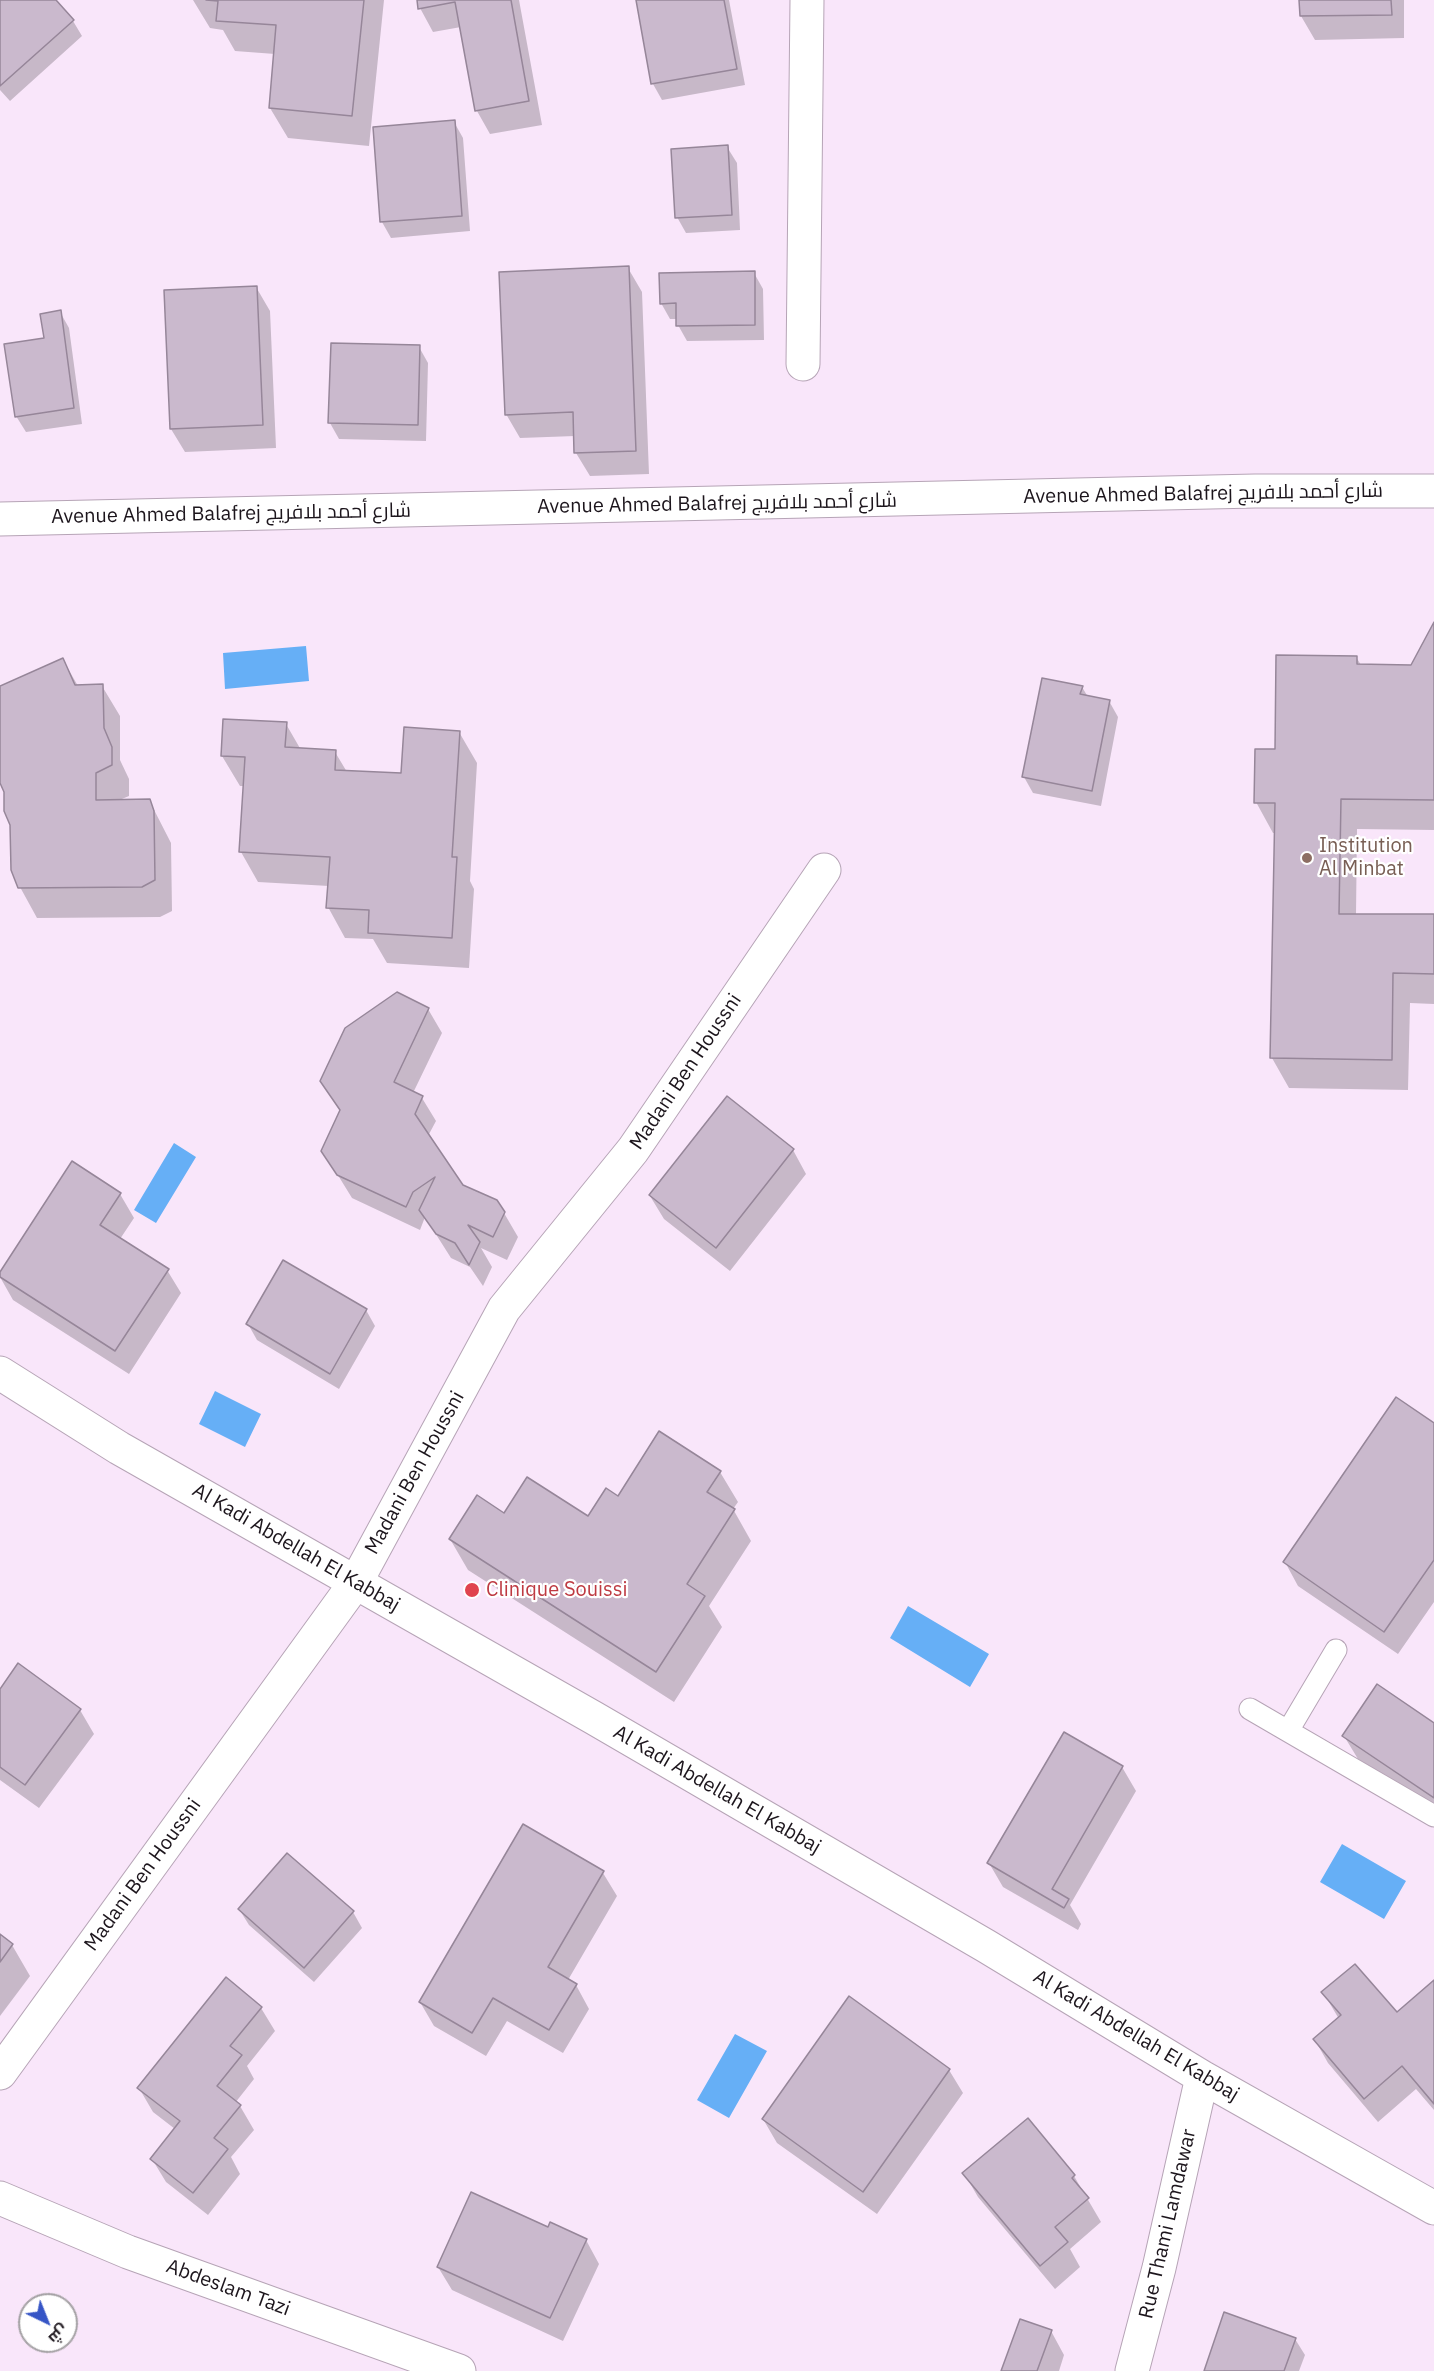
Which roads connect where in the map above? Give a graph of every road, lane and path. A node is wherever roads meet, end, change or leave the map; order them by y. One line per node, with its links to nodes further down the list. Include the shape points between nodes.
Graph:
1 (807, 0): 2 (street)
2 (804, 364)
3 (1434, 491): 4 (street, Avenue Ahmed Balafrej شارع أحمد بلافريج, via 1255,491)
4 (0, 519)
5 (824, 870): 7 (street, Madani Ben Houssni, via 633,1150 504,1309)
6 (0, 1373): 7 (street, Al Kadi Abdellah El Kabbaj, via 119,1448)
7 (356, 1582): 12 (street, Madani Ben Houssni); 13 (street, Al Kadi Abdellah El Kabbaj, via 945,1922)
8 (1336, 1650): 10 (lane)
9 (1250, 1709): 10 (lane)
10 (1288, 1731): 11 (lane)
11 (1434, 1816)
12 (0, 2073)
13 (1202, 2077): 15 (street, Al Kadi Abdellah El Kabbaj); 17 (street, Rue Thami Lamdawar)
14 (0, 2198): 16 (street, Abdeslam Tazi, via 128,2252)
15 (1432, 2201)
16 (459, 2371)
17 (1132, 2371)

